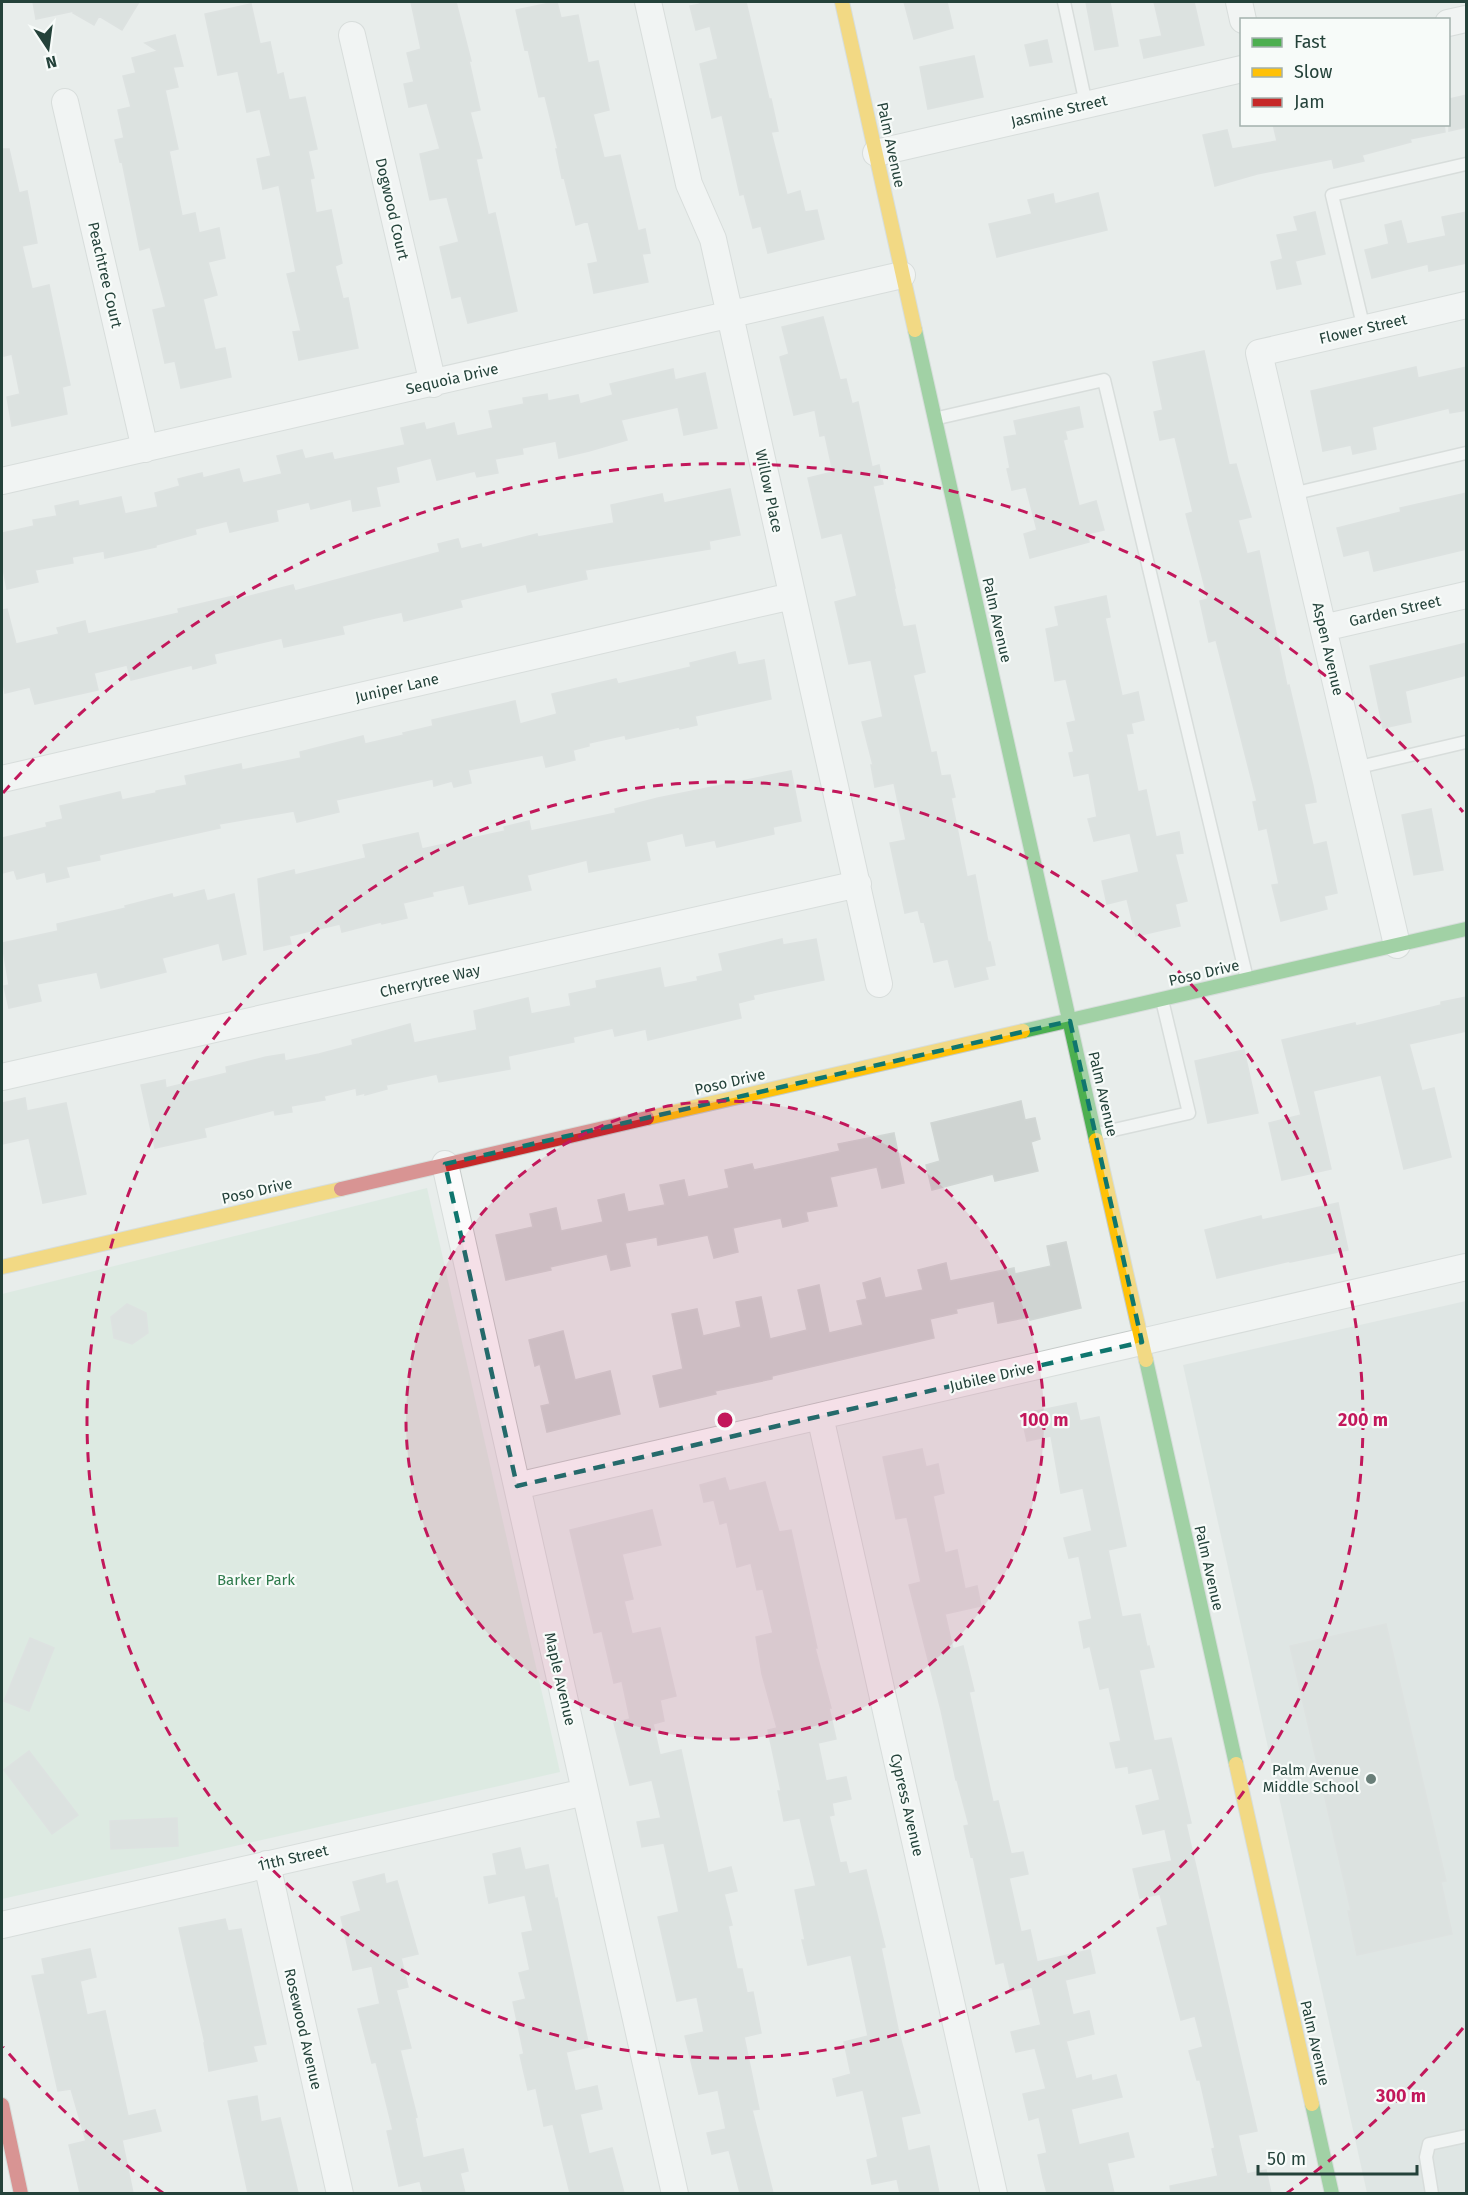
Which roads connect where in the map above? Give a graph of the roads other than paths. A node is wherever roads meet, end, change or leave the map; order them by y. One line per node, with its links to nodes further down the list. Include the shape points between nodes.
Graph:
1 (648, 2): 16 (street, Willow Place, via 689,184 713,239)
2 (842, 2): 12 (main road, Palm Avenue)
3 (1064, 2): 11 (lane)
4 (1239, 2): 5 (street)
5 (1243, 18)
6 (1467, 19): 7 (street)
7 (1450, 23)
8 (352, 35): 19 (street, Dogwood Court)
9 (1240, 69): 11 (street, Jasmine Street)
10 (65, 102): 21 (street, Peachtree Court)
11 (1086, 105): 12 (street, Jasmine Street)
12 (876, 153): 14 (main road, Palm Avenue)
13 (1467, 164): 17 (lane, via 1332,195)
14 (902, 275): 16 (street, Sequoia Drive); 20 (main road, Palm Avenue)
15 (1467, 305): 17 (street, Flower Street)
16 (729, 314): 19 (street, Sequoia Drive); 26 (street, Willow Place)
17 (1364, 329): 18 (street, Flower Street)
18 (1259, 353): 24 (street, Aspen Avenue)
19 (433, 384): 21 (street, Sequoia Drive)
20 (934, 418): 34 (lane, via 1104,380); 37 (main road, Palm Avenue)
21 (145, 449): 23 (street, Sequoia Drive)
22 (1467, 453): 24 (lane)
23 (2, 481)
24 (1292, 494): 27 (street, Aspen Avenue)
25 (1467, 595): 27 (street, Garden Street)
26 (792, 596): 30 (street, Juniper Lane); 31 (street, Willow Place)
27 (1323, 628): 29 (street, Aspen Avenue)
28 (1467, 742): 29 (lane)
29 (1356, 768): 33 (street, Aspen Avenue)
30 (2, 780)
31 (858, 884): 35 (street, Willow Place); 38 (street, Cherrytree Way)
32 (1467, 929): 33 (main road, Poso Drive)
33 (1397, 945): 34 (main road, Poso Drive)
34 (1247, 980): 36 (main road, Poso Drive)
35 (879, 984)
36 (1162, 1000): 37 (main road, Poso Drive); 39 (lane, via 1189,1113)
37 (1070, 1021): 39 (main road, Palm Avenue); 40 (main road, Poso Drive)
38 (2, 1077)
39 (1095, 1135): 43 (main road, Palm Avenue)
40 (445, 1164): 41 (main road, Poso Drive); 45 (street, Maple Avenue)
41 (2, 1267)
42 (1467, 1267): 43 (street, Jubilee Drive)
43 (1142, 1342): 44 (street, Jubilee Drive); 55 (main road, Palm Avenue)
44 (820, 1416): 45 (street, Jubilee Drive); 54 (street, Cypress Avenue)
45 (517, 1486): 46 (street, Maple Avenue)
46 (585, 1792): 47 (street, 11th Street); 53 (street, Maple Avenue)
47 (267, 1864): 48 (street, 11th Street); 52 (street, Rosewood Avenue)
48 (2, 1926)
49 (2, 2105): 51 (main road)
50 (1467, 2136): 56 (lane, via 1430,2144 1426,2157)
51 (21, 2193)
52 (340, 2193)
53 (675, 2193)
54 (994, 2193)
55 (1332, 2193)
56 (1432, 2193)

